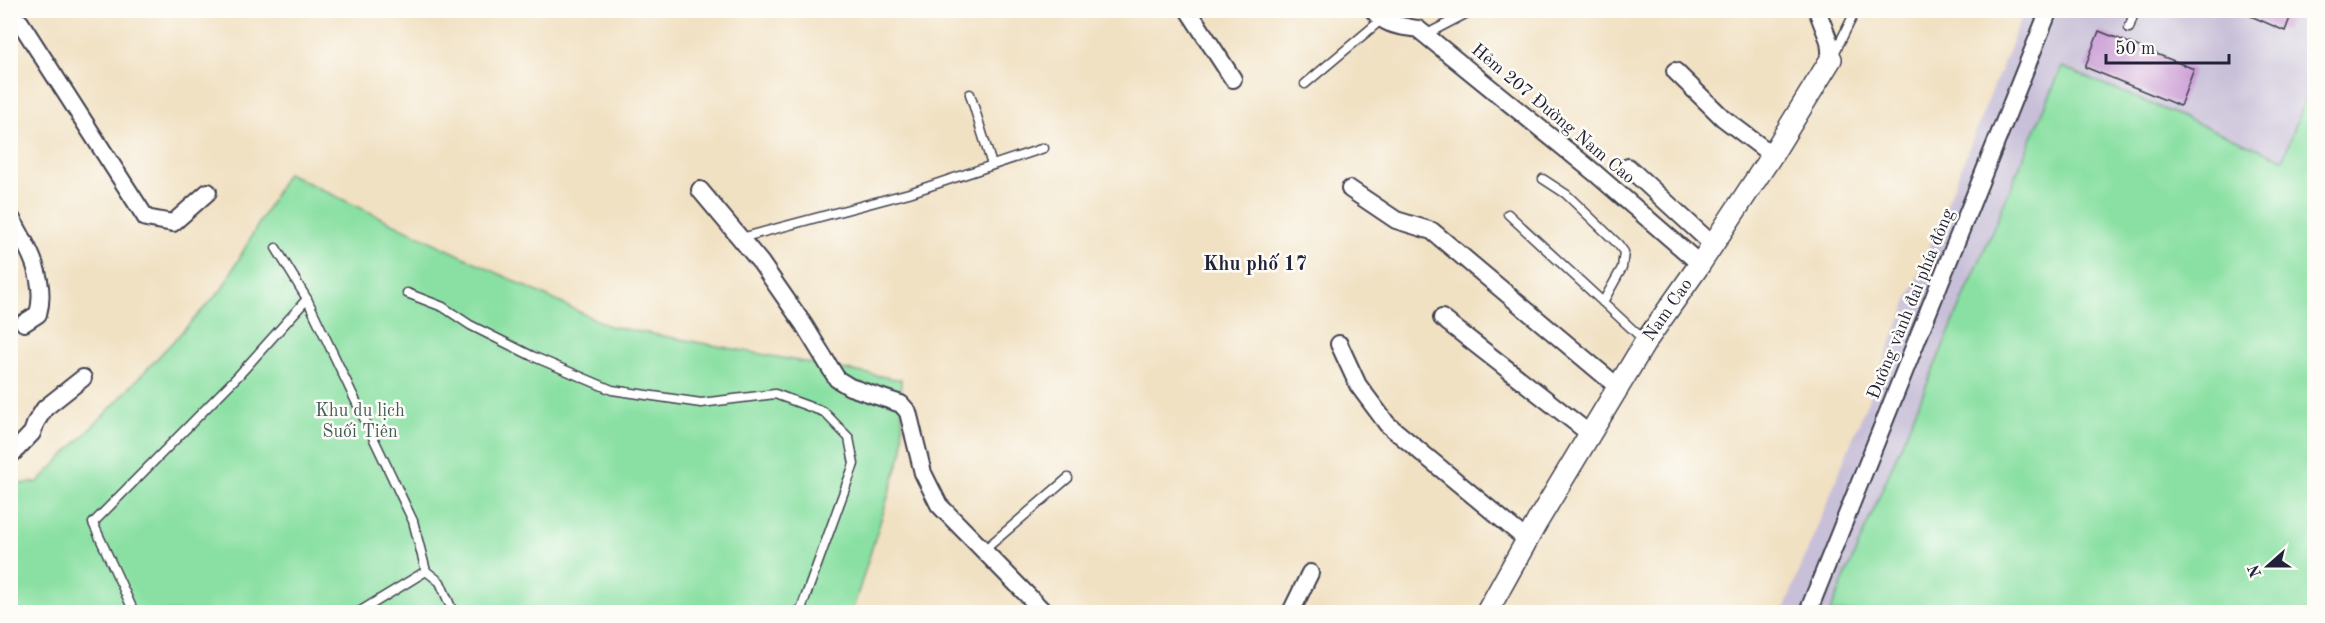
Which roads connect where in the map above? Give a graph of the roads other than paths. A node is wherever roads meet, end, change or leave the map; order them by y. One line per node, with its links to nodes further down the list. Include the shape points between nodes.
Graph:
1 (1188, 10): 13 (street)
2 (1473, 10): 10 (lane)
3 (1817, 10): 11 (street, via 1829,41)
4 (1856, 10): 11 (lane, Nam Cao)
5 (2049, 10): 53 (street, Đường vành đai phía đông)
6 (2135, 10): 9 (lane)
7 (1377, 15): 10 (street, Hẻm 207 Đường Nam Cao, via 1393,25 1418,29); 14 (lane)
8 (21, 20): 23 (street, via 146,218 173,223)
9 (2129, 28)
10 (1425, 35): 29 (street, Hẻm 207 Đường Nam Cao)
11 (1831, 59): 17 (street, Nam Cao)
12 (1675, 71): 17 (street, via 1723,118)
13 (1233, 79)
14 (1305, 84)
15 (970, 94): 18 (lane)
16 (1044, 148): 18 (lane)
17 (1772, 155): 27 (street, Nam Cao)
18 (992, 165): 26 (lane, via 909,193)
19 (1628, 168): 27 (street)
20 (1543, 179): 32 (lane, via 1566,194 1624,252 1622,268)
21 (1350, 189): 38 (street, via 1396,220 1432,231)
22 (700, 190): 26 (street)
23 (208, 192)
24 (1508, 214): 32 (lane)
25 (10, 216): 34 (street, via 24,241 42,293 38,314)
26 (741, 238): 43 (street, via 804,325 837,379 901,404 908,412 923,473 939,505)
27 (1713, 245): 29 (street, Nam Cao)
28 (276, 248): 31 (lane)
29 (1700, 264): 35 (street, Nam Cao)
30 (406, 293): 50 (lane, via 443,307 532,356 612,390 701,403 775,394 824,412 849,438 854,464)
31 (307, 299): 44 (lane, via 413,522); 47 (lane, via 239,375 93,523)
32 (1603, 302): 35 (lane)
33 (1442, 318): 39 (street)
34 (24, 323)
35 (1646, 341): 38 (street, Nam Cao)
36 (1338, 344): 42 (street, via 1358,385 1387,424)
37 (82, 378): 40 (street, via 45,408 32,433)
38 (1618, 387): 39 (street, Nam Cao)
39 (1590, 434): 42 (street, Nam Cao)
40 (10, 456)
41 (1068, 478): 43 (lane)
42 (1527, 540): 52 (street, Nam Cao)
43 (984, 550): 46 (street)
44 (426, 571): 48 (lane); 49 (lane, via 440,582)
45 (1310, 573): 51 (street)
46 (1040, 611)
47 (134, 612)
48 (359, 612)
49 (453, 612)
50 (800, 612)
51 (1291, 612)
52 (1486, 612)
53 (1808, 612)

